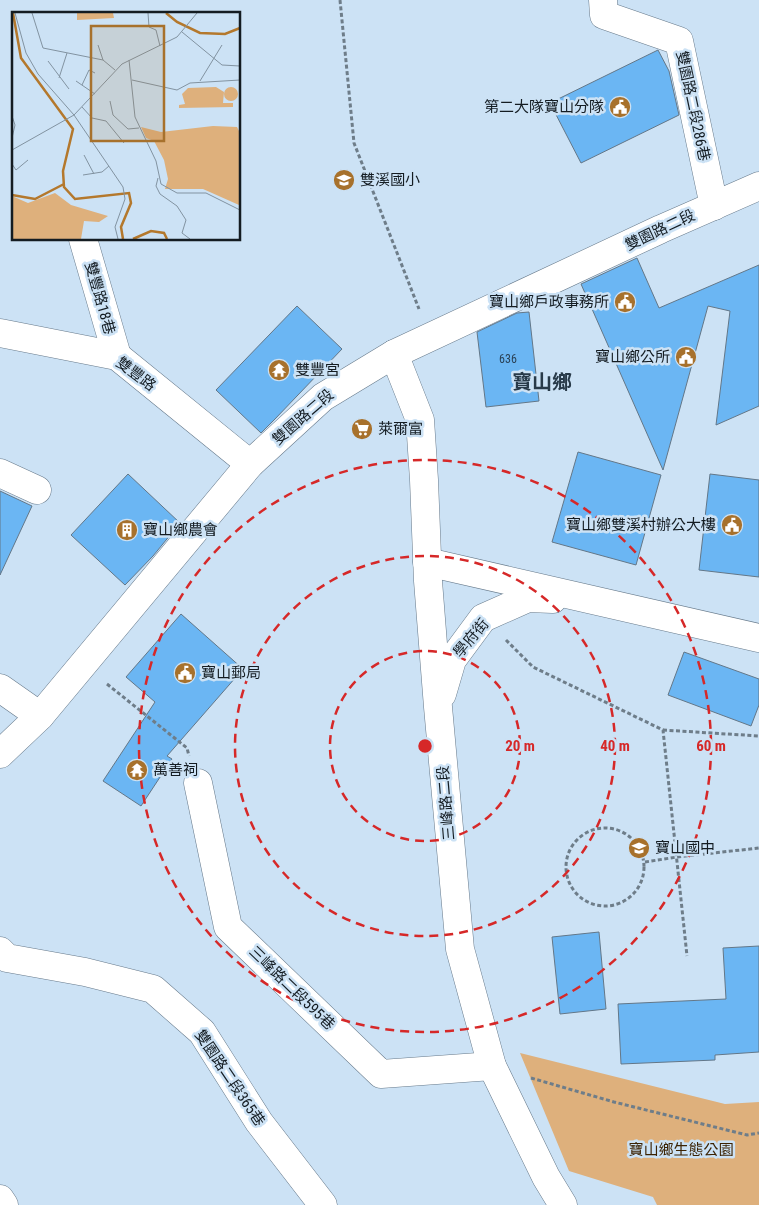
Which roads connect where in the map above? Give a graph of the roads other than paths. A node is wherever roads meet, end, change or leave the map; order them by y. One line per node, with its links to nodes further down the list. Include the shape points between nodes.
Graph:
1 (603, 0): 3 (street, 雙園路二段286巷, via 604,15 679,41)
2 (759, 186): 3 (street, 雙園路二段)
3 (714, 206): 6 (street, 雙園路二段)
4 (83, 240): 7 (street, 雙豐路18巷)
5 (0, 333): 7 (street, 雙豐路)
6 (394, 354): 8 (street, 雙園路二段, via 323,396); 11 (street, 三峰路二段, via 420,420)
7 (117, 356): 8 (street, 雙豐路)
8 (250, 464): 16 (street, 雙園路二段)
9 (0, 473): 10 (street)
10 (37, 490)
11 (427, 562): 12 (street, 學府街); 15 (street, 三峰路二段)
12 (594, 601): 13 (street, 學府街); 15 (street, 學府街, via 528,598 483,618 452,660)
13 (759, 638)
14 (0, 688): 16 (street)
15 (438, 707): 20 (street, 三峰路二段, via 460,949)
16 (40, 716): 17 (street, 雙園路二段)
17 (0, 754)
18 (198, 783): 20 (street, 三峰路二段595巷, via 228,926 380,1074)
19 (0, 951): 23 (street, 雙園路二段365巷, via 7,958 85,972 153,989 202,1032 259,1122)
20 (492, 1066): 24 (street, 三峰路二段)
21 (0, 1199): 22 (street)
22 (4, 1205)
23 (324, 1205)
24 (562, 1205)

